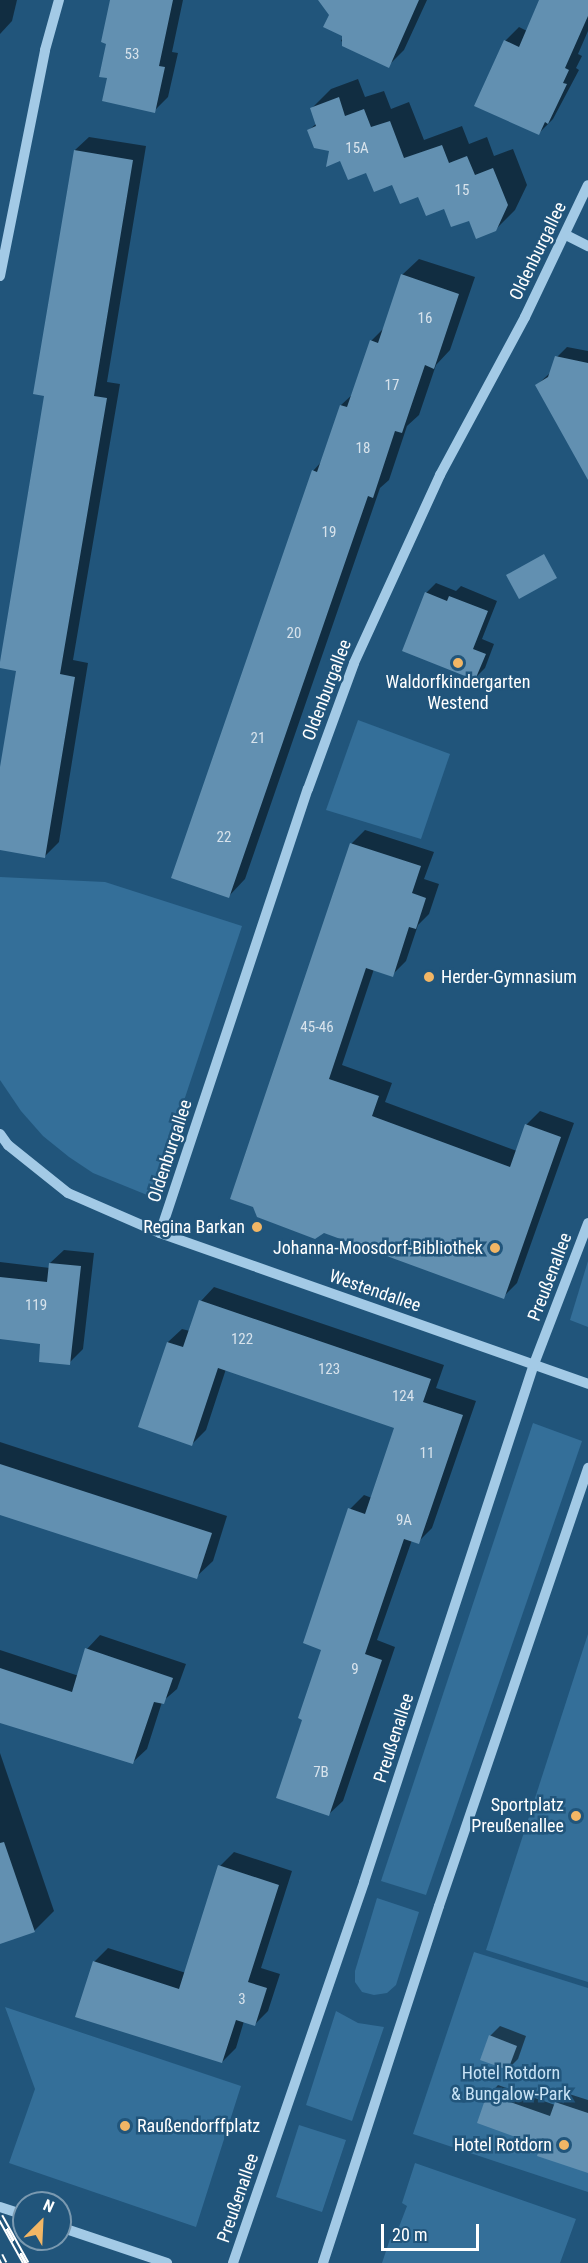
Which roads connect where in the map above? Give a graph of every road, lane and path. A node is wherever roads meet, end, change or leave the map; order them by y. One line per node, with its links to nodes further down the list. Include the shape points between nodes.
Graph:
1 (59, 0): 5 (street, via 45,50)
2 (588, 185): 3 (street, Oldenburgallee)
3 (566, 235): 4 (street); 8 (street, Oldenburgallee, via 440,475 354,663)
4 (588, 246)
5 (0, 276)
6 (0, 1134): 8 (street, Westendallee, via 8,1145 68,1193)
7 (588, 1223): 9 (street, Preußenallee)
8 (160, 1233): 9 (street, Westendallee)
9 (534, 1365): 10 (street, Westendallee); 14 (street, Preußenallee, via 368,1871)
10 (588, 1384)
11 (588, 1468): 15 (street)
12 (72, 2231): 13 (street)
13 (167, 2263)
14 (233, 2263)
15 (323, 2263)

